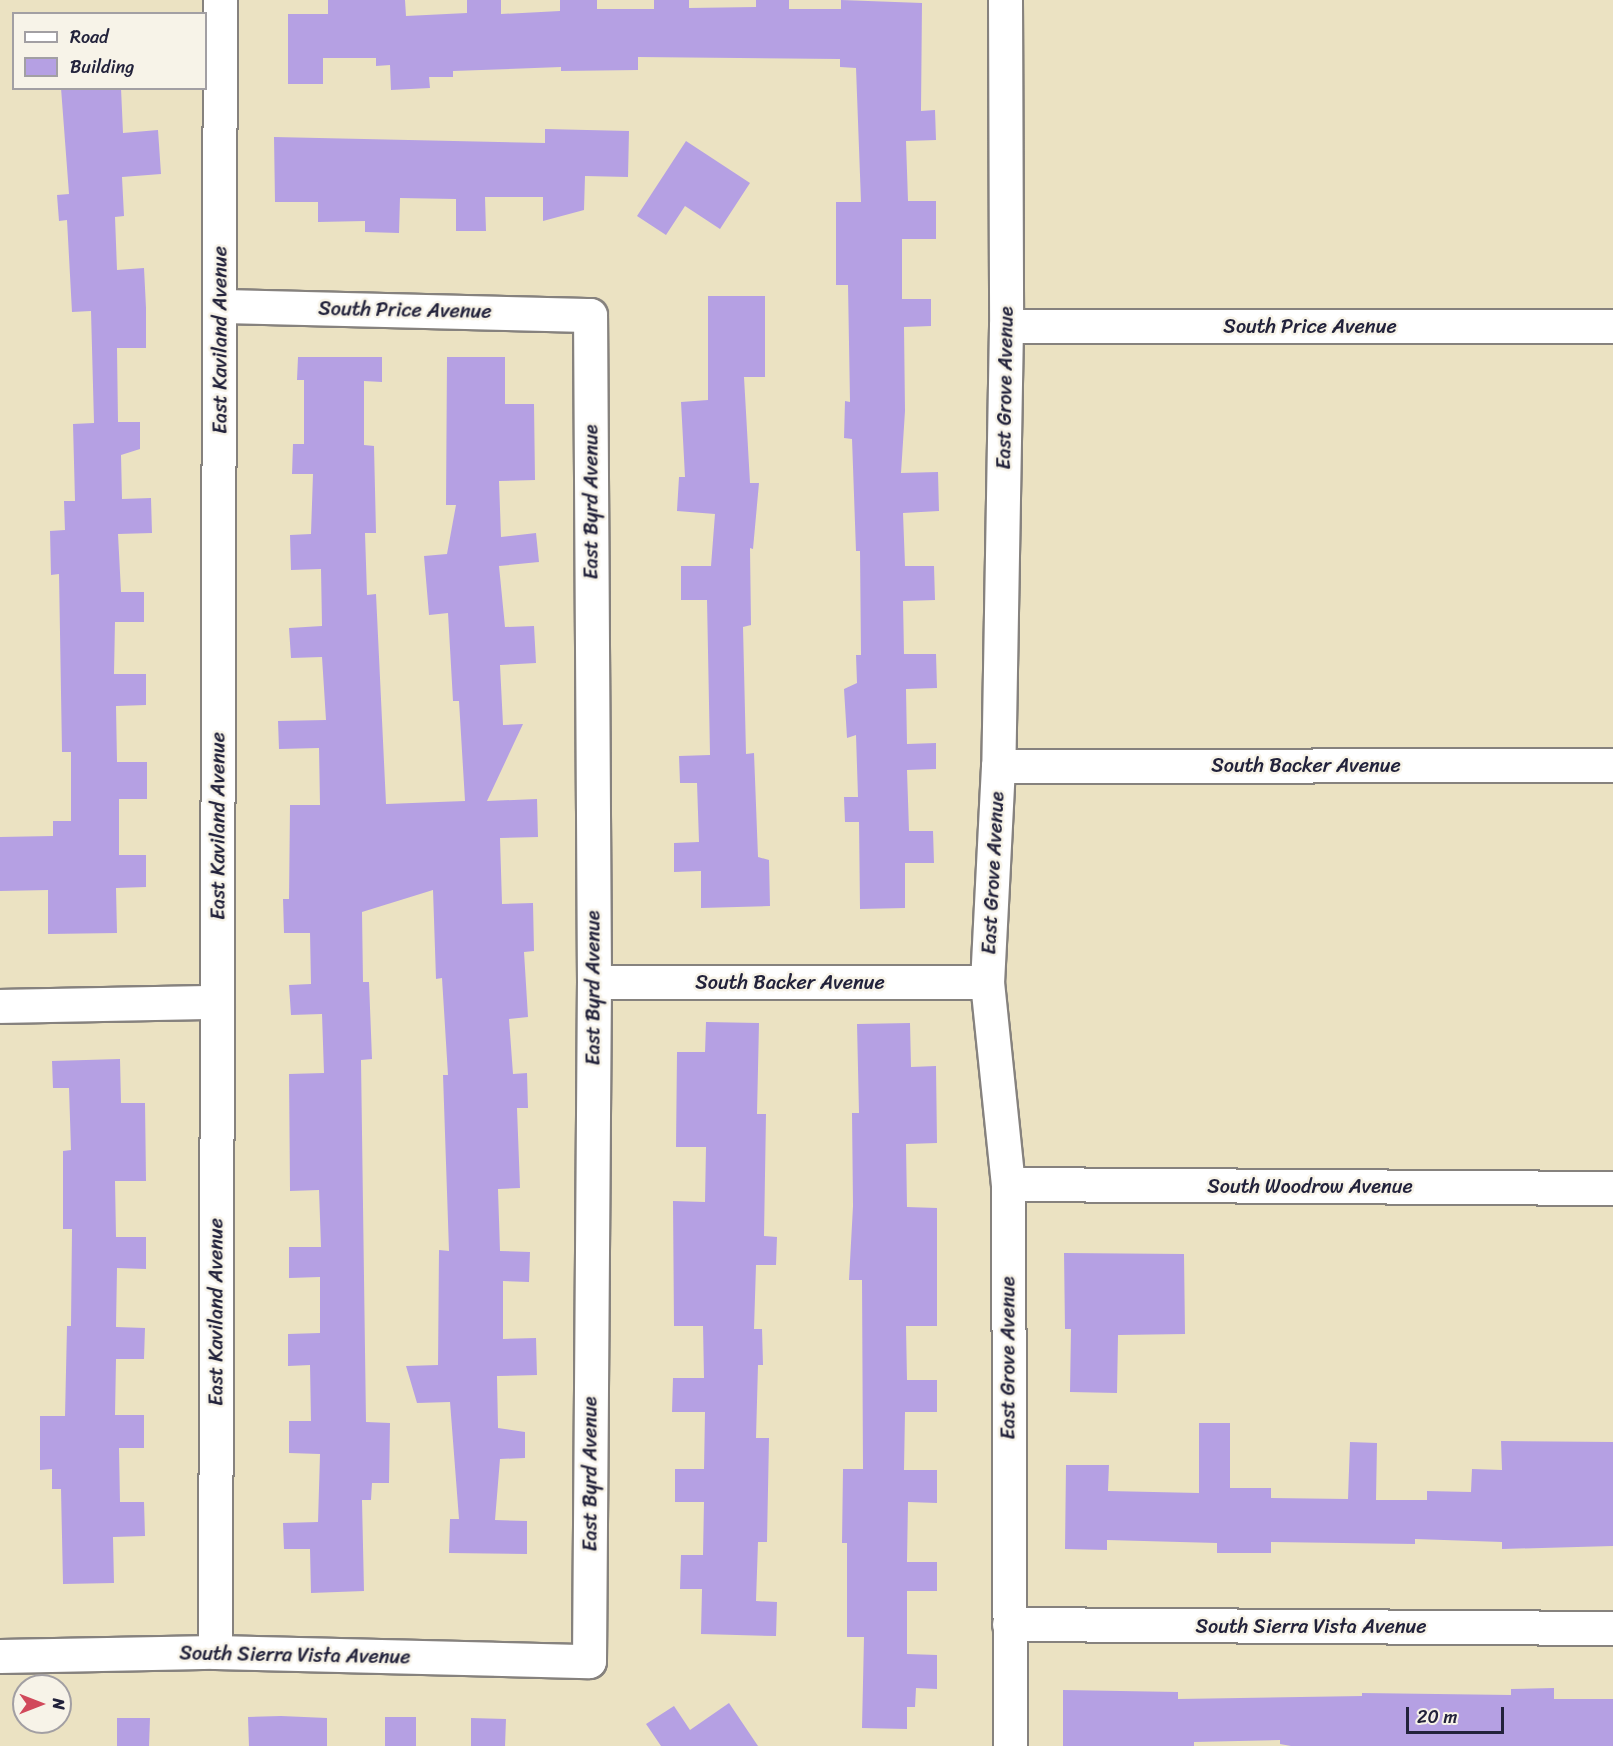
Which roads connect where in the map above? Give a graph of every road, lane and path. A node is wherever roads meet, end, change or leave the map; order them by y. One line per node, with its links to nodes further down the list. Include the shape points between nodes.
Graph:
1 (220, 0): 3 (street, East Kaviland Avenue)
2 (1005, 0): 5 (street, East Grove Avenue)
3 (220, 306): 4 (street, South Price Avenue); 11 (street, East Kaviland Avenue)
4 (590, 315): 9 (street, East Byrd Avenue)
5 (1006, 326): 6 (street, South Price Avenue); 8 (street, East Grove Avenue)
6 (1613, 326)
7 (1613, 765): 8 (street, South Backer Avenue)
8 (998, 766): 10 (street, East Grove Avenue)
9 (594, 982): 10 (street, South Backer Avenue); 19 (street, East Byrd Avenue)
10 (987, 982): 13 (street, East Grove Avenue)
11 (217, 1002): 12 (street); 17 (street, East Kaviland Avenue)
12 (0, 1006)
13 (1008, 1184): 14 (street, South Woodrow Avenue); 15 (street, East Grove Avenue)
14 (1613, 1188)
15 (1010, 1624): 16 (street, South Sierra Vista Avenue); 20 (street, East Grove Avenue)
16 (1613, 1628)
17 (215, 1652): 18 (street, South Sierra Vista Avenue); 19 (street, South Sierra Vista Avenue)
18 (0, 1656)
19 (589, 1661)
20 (1010, 1746)

